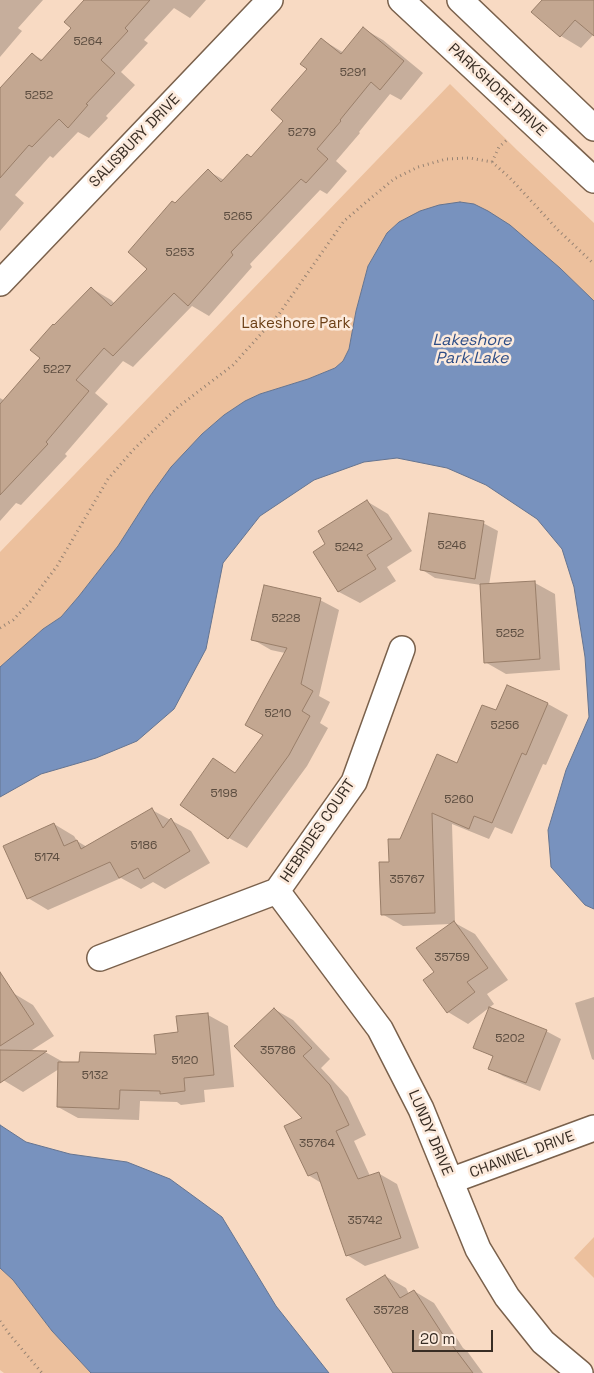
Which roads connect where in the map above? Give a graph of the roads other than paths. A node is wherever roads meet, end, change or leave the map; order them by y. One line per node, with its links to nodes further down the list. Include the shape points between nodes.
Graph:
1 (270, 0): 8 (street, SALISBURY DRIVE)
2 (401, 0): 6 (street, PARKSHORE DRIVE)
3 (460, 0): 4 (street)
4 (594, 128)
5 (594, 136): 6 (street)
6 (572, 160): 7 (street, PARKSHORE DRIVE)
7 (594, 180)
8 (0, 283)
9 (402, 649): 10 (street, HEBRIDES COURT, via 354,782)
10 (277, 891): 11 (street, HEBRIDES COURT); 13 (street, LUNDY DRIVE, via 380,1029 421,1109)
11 (100, 958)
12 (594, 1128): 13 (street, CHANNEL DRIVE)
13 (450, 1181): 14 (street, LUNDY DRIVE, via 478,1250 507,1297 543,1342)
14 (580, 1373)

